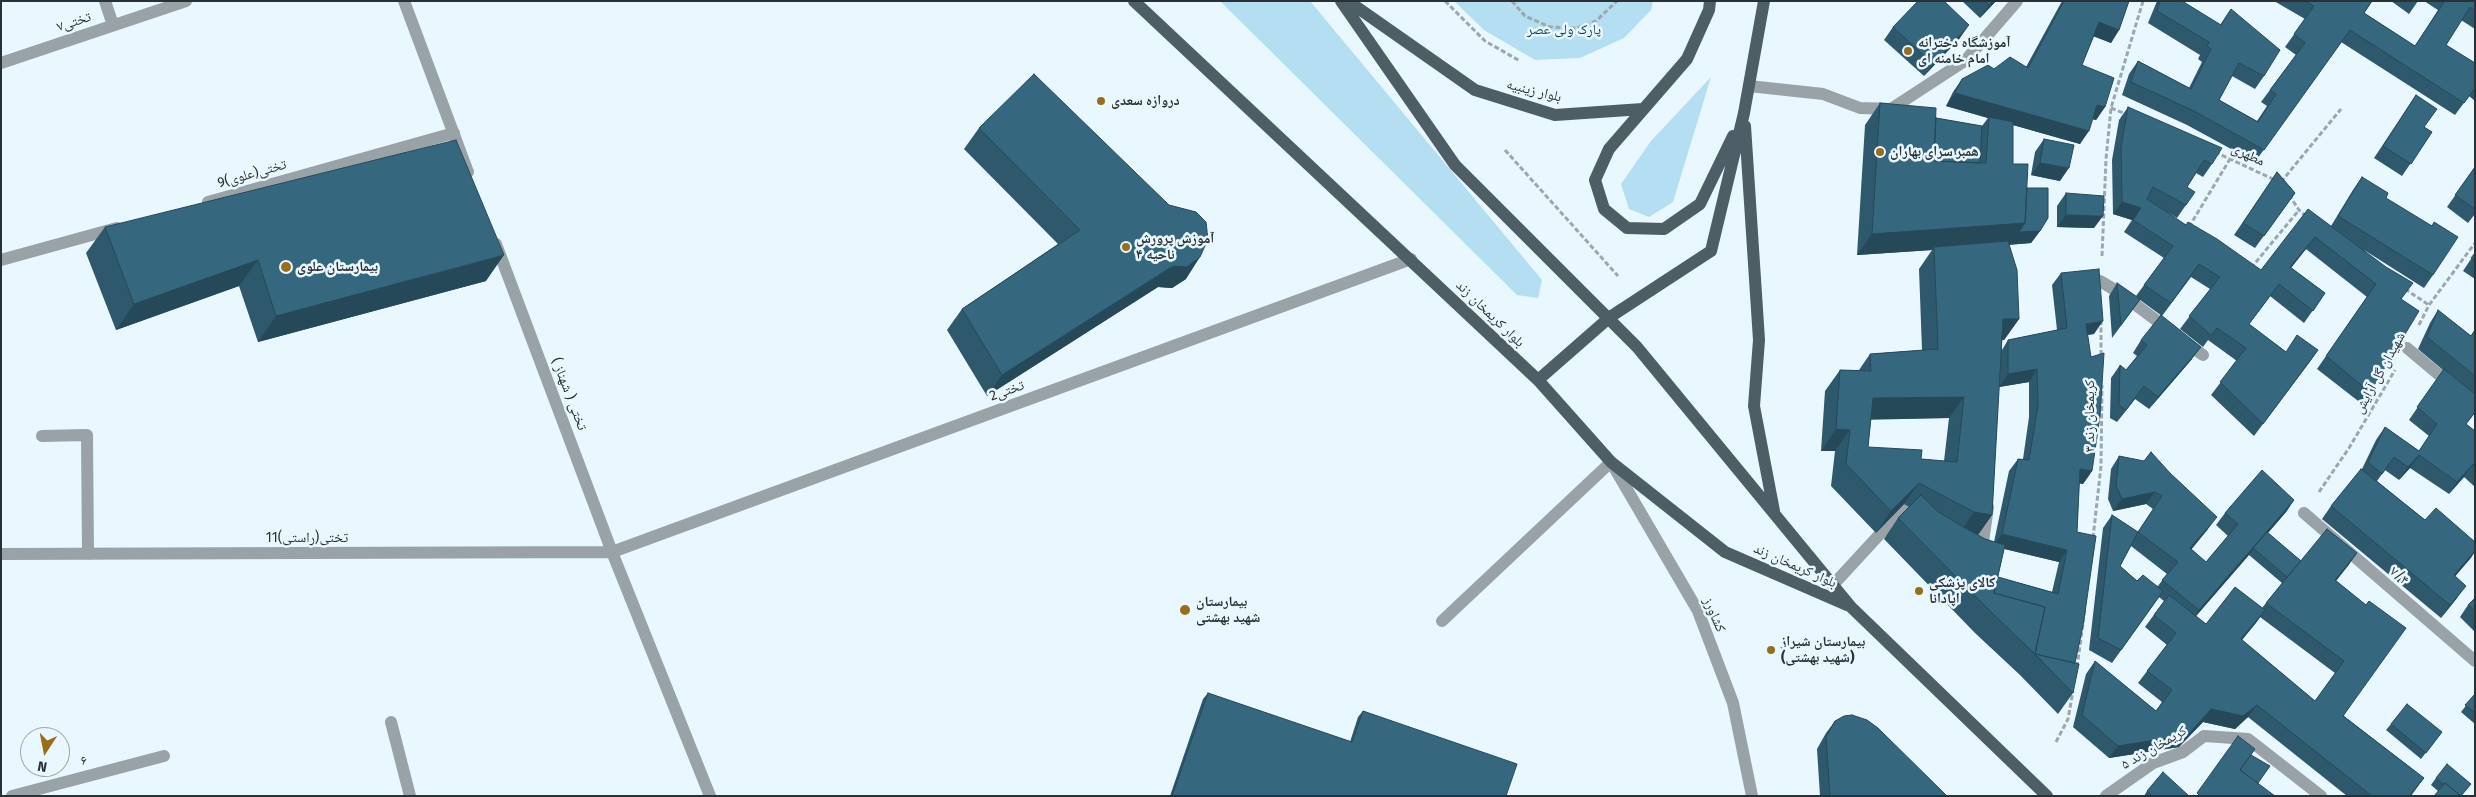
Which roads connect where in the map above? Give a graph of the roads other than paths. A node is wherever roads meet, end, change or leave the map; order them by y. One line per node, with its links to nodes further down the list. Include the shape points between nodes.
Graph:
1 (105, 1): 10 (street)
2 (186, 1): 10 (street, تختی۷)
3 (404, 1): 15 (street)
4 (1134, 1): 20 (main road, بلوار کریمخان زند)
5 (1341, 1): 23 (main road, بلوار کریمخان زند, via 1455,164)
6 (1348, 1): 13 (main road, بلوار زینبیه, via 1474,90 1555,115)
7 (1710, 1): 13 (main road, via 1687,60)
8 (1764, 1): 12 (main road)
9 (2017, 1): 12 (street, via 1966,60 1891,109 1860,108 1823,94)
10 (113, 25): 11 (street, تختی۷)
11 (1, 62)
12 (1749, 86): 14 (main road)
13 (1643, 109): 14 (main road, via 1609,149 1595,180 1604,209 1627,228 1664,229 1700,204)
14 (1744, 113): 23 (main road, via 1711,251); 31 (main road, via 1759,340 1754,406)
15 (454, 133): 16 (street); 17 (street, 9تختی(علوی))
16 (475, 188)
17 (194, 206)
18 (126, 225): 21 (street)
19 (492, 235): 35 (street, تختی ( شهناز ))
20 (1411, 259): 26 (main road, بلوار کریمخان زند); 35 (street, 2تختی)
21 (1, 260)
22 (2100, 281): 25 (street)
23 (1610, 317): 26 (main road); 31 (main road, بلوار کریمخان زند)
24 (2407, 348): 27 (street)
25 (2203, 355)
26 (1538, 380): 29 (main road, بلوار کریمخان زند)
27 (2475, 404)
28 (42, 436): 37 (street, via 87,435)
29 (1611, 462): 39 (main road, بلوار کریمخان زند, via 1725,552); 40 (street); 47 (street, کشاورز, via 1698,610 1733,702)
30 (1989, 496): 34 (street, via 1982,549)
31 (1774, 512): 38 (main road, بلوار کریمخان زند)
32 (2304, 513): 41 (street, ۷/۴)
33 (1934, 527): 38 (street, via 1903,509)
34 (1966, 543)
35 (612, 552): 37 (street, 11تختی(راستی)); 46 (street, تختی ( شهناز ))
36 (1, 554): 37 (street, 11تختی(راستی))
37 (88, 554)
38 (1833, 585): 39 (main road, بلوار کریمخان زند)
39 (1851, 607): 48 (main road, بلوار کریمخان زند)
40 (1442, 621)
41 (2475, 661)
42 (391, 722): 45 (street)
43 (164, 756): 44 (street, ۶)
44 (12, 796)
45 (410, 796)
46 (710, 796)
47 (1752, 796)
48 (2047, 796)
49 (2106, 796): 50 (street, کریمخان زند ۵, via 2153,763 2183,752 2204,736 2248,739)
50 (2321, 796)

